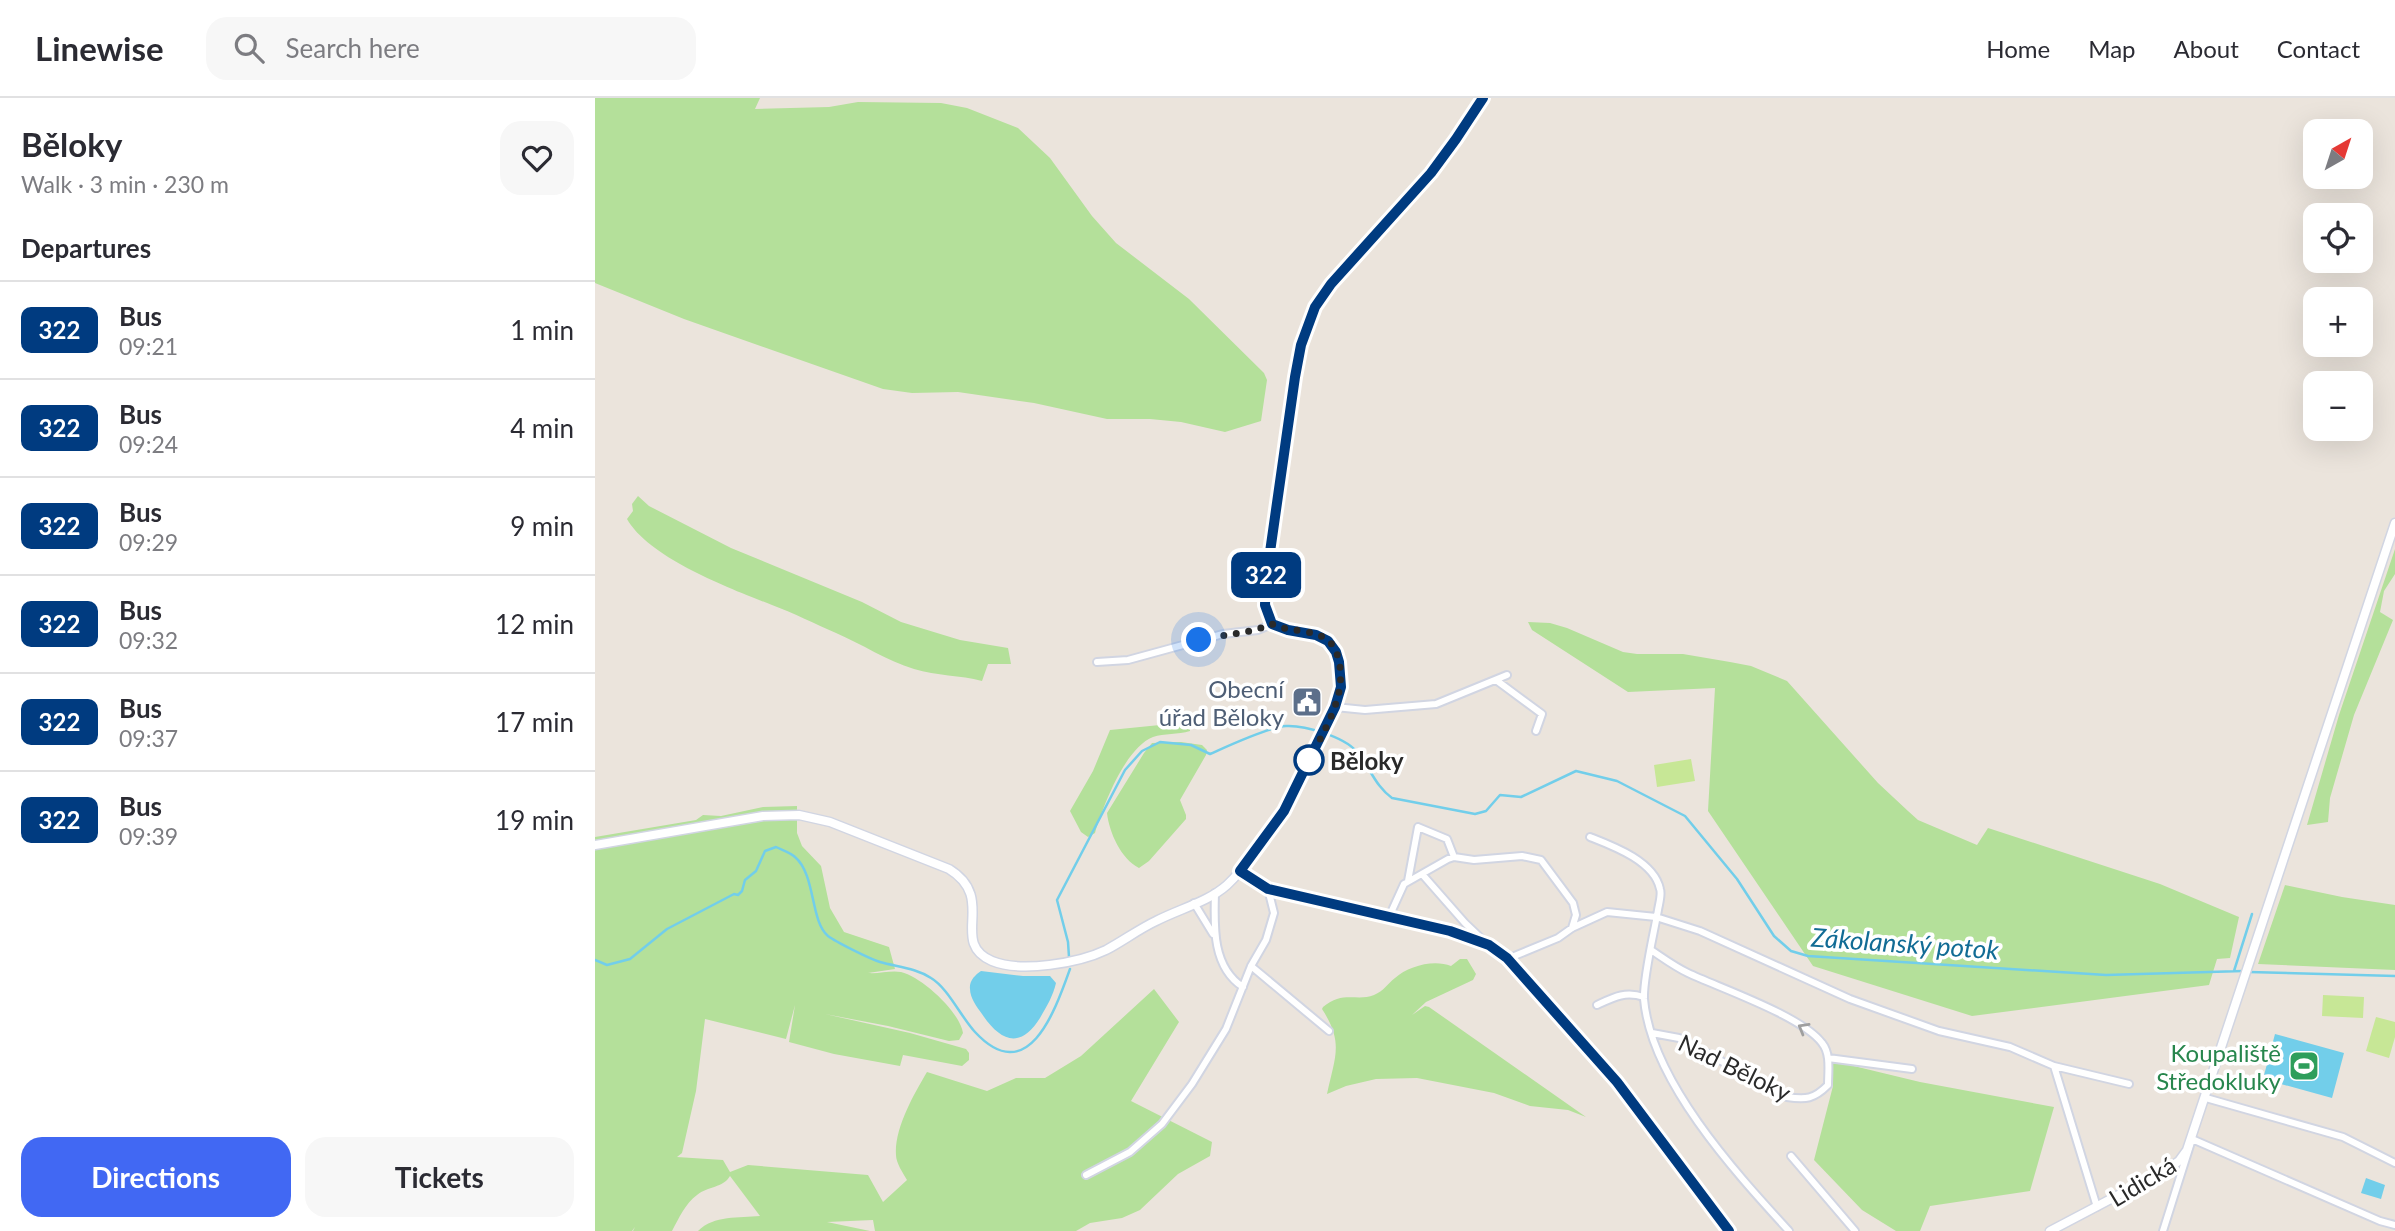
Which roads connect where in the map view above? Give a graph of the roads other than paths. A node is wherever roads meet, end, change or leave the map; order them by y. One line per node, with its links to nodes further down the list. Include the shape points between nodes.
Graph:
1 (1483, 98): 3 (street, via 1431,173 1331,284 1310,317 1295,377 1266,580 1265,605)
2 (2395, 523): 35 (street, Lidická)
3 (1272, 624): 4 (street, via 1128,660); 7 (street, via 1323,637 1333,646 1342,680)
4 (1097, 662)
5 (1507, 675): 6 (street)
6 (1496, 680): 7 (street, via 1436,704 1365,710); 8 (street, via 1542,714)
7 (1335, 707): 12 (street, via 1284,811)
8 (1536, 731)
9 (1590, 837): 19 (street, Nad Běloky, via 1622,849 1651,871 1661,889)
10 (595, 845): 17 (street, via 763,816 799,815 830,822 962,877 971,891 972,939 977,950 994,962 1012,966 1072,961 1104,951)
11 (1454, 857): 13 (street); 14 (street, via 1447,839 1418,827); 20 (street, via 1541,860 1573,903)
12 (1240, 871): 15 (street); 16 (street)
13 (1422, 874): 14 (street); 22 (street)
14 (1408, 881): 18 (street)
15 (1268, 889): 18 (street); 25 (street, via 1274,913)
16 (1215, 893): 17 (street); 21 (street)
17 (1194, 903): 21 (street)
18 (1389, 917): 22 (street)
19 (1657, 917): 20 (street, via 1607,912); 23 (street, Nad Běloky); 32 (street, via 1700,931 1850,999 1939,1031 2010,1047)
20 (1572, 928): 24 (street)
21 (1214, 936): 26 (street, via 1230,978)
22 (1489, 945): 24 (street)
23 (1651, 950): 27 (street, Nad Běloky); 31 (street, one-way to 23, via 1813,1033 1684,971)
24 (1507, 958): 42 (street, via 1617,1082)
25 (1251, 966): 26 (street); 29 (street)
26 (1243, 987): 39 (street, via 1226,1029 1162,1124 1130,1152)
27 (1644, 997): 28 (street, via 1621,994); 30 (street, Nad Běloky)
28 (1597, 1005)
29 (1329, 1031)
30 (1652, 1033): 31 (street, Nad Běloky, via 1679,1038 1787,1097 1806,1100 1828,1085); 43 (street, Nad Běloky, via 1664,1067 1711,1141)
31 (1828, 1058): 33 (street)
32 (2054, 1066): 34 (street); 40 (street)
33 (1912, 1069)
34 (2129, 1084)
35 (2206, 1098): 36 (street, Lidická); 38 (street, via 2343,1137)
36 (2192, 1139): 40 (street, Lidická, via 2172,1166); 41 (street, via 2380,1221); 46 (street)
37 (1791, 1156): 44 (street)
38 (2395, 1163)
39 (1086, 1175)
40 (2097, 1207): 45 (street, Lidická)
41 (2393, 1222)
42 (1729, 1231)
43 (1789, 1231)
44 (1855, 1231)
45 (2050, 1231)
46 (2163, 1231)

